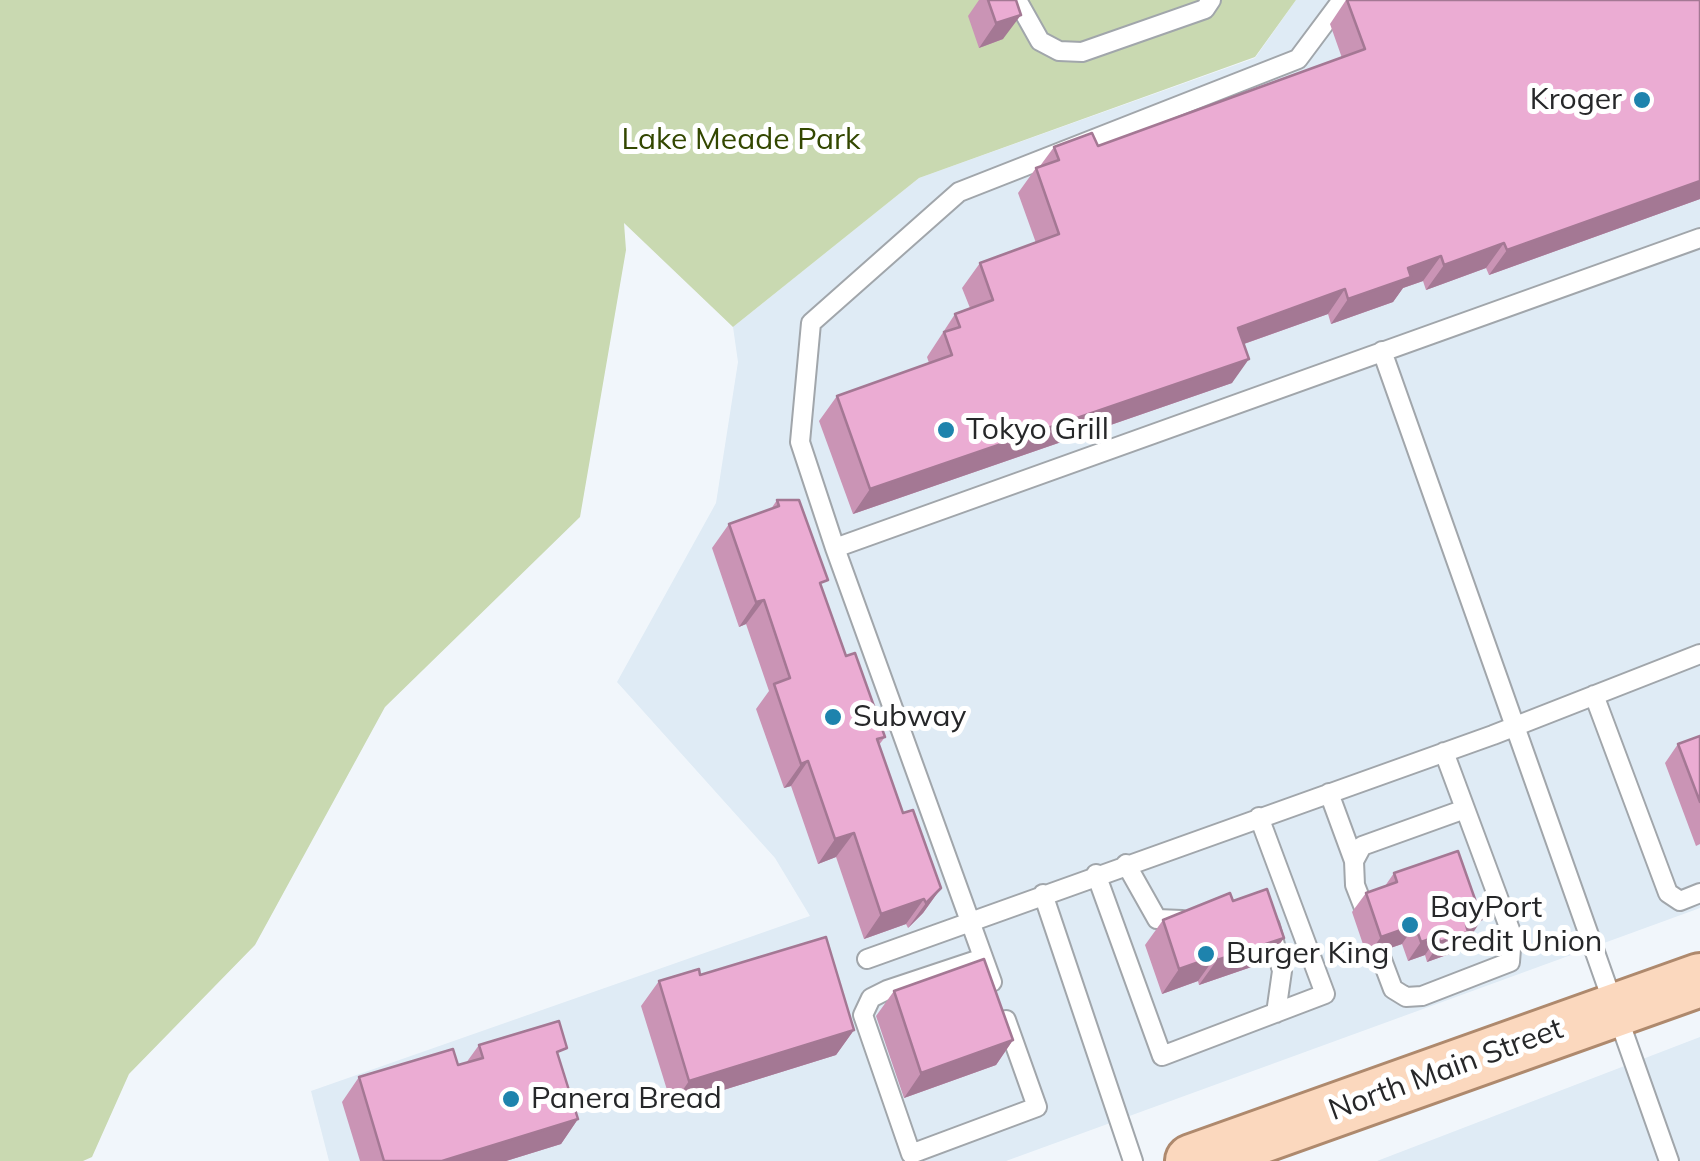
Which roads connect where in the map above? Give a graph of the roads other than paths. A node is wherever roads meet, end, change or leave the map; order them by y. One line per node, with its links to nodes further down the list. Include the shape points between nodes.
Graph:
1 (1017, 0): 2 (lane, via 1040,41 1082,52 1206,8)
2 (1211, 0)
3 (1342, 0): 6 (lane, via 1298,59 960,192 811,323 800,442)
4 (1700, 238): 5 (lane)
5 (1382, 351): 6 (lane); 9 (lane)
6 (835, 548): 22 (lane)
7 (1700, 656): 8 (lane)
8 (1594, 695): 9 (lane); 17 (lane, via 1668,892 1680,901)
9 (1515, 726): 10 (lane); 27 (lane)
10 (1444, 752): 11 (lane); 12 (lane)
11 (1329, 792): 13 (lane); 14 (lane)
12 (1466, 809): 14 (lane, via 1362,846); 23 (lane, via 1512,935 1510,962 1406,997 1393,988)
13 (1260, 817): 15 (lane); 28 (lane, via 1326,994)
14 (1354, 860): 19 (lane)
15 (1126, 864): 16 (lane); 20 (lane, via 1156,920)
16 (1096, 874): 18 (lane); 28 (lane, via 1162,1056)
17 (1700, 893)
18 (1043, 894): 22 (lane); 29 (lane)
19 (1364, 908)
20 (1207, 912)
21 (1264, 913): 28 (lane, via 1282,972)
22 (970, 921): 24 (lane); 25 (lane)
23 (1379, 952)
24 (984, 958): 24 (lane, via 1036,1107 911,1154 863,1015 871,998)
25 (866, 959)
26 (1700, 980): 27 (main road, North Main Street)
27 (1616, 1010): 30 (main road, North Main Street); 31 (lane)
28 (1276, 1014)
29 (1133, 1161)
30 (1192, 1161)
31 (1669, 1161)

